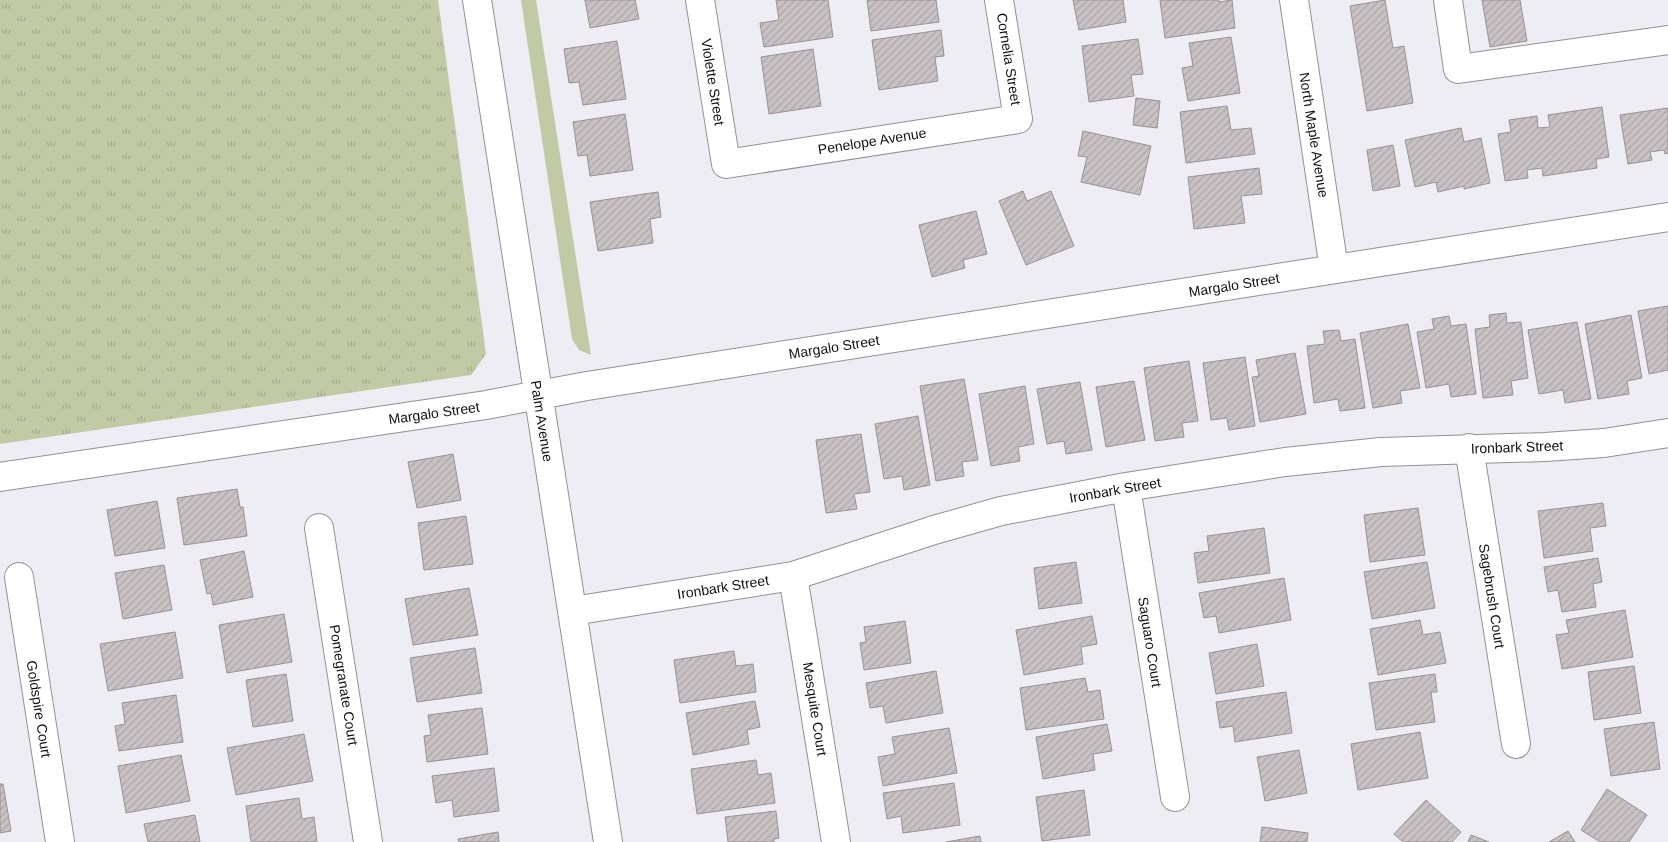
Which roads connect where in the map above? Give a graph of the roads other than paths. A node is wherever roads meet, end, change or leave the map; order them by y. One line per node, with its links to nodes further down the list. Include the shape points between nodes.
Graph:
1 (476, 0): 11 (street, Palm Avenue)
2 (700, 0): 8 (street, Violette Street)
3 (999, 0): 7 (street, Cornelia Street)
4 (1294, 0): 10 (street, North Maple Avenue)
5 (1448, 0): 6 (street, via 1458,69)
6 (1668, 40)
7 (1018, 119): 8 (street, Penelope Avenue)
8 (726, 164)
9 (1668, 217): 10 (street, Margalo Street)
10 (1334, 269): 11 (street, Margalo Street)
11 (538, 395): 14 (street, Margalo Street); 19 (street, Palm Avenue)
12 (1668, 433): 13 (street, Ironbark Street, via 1604,443)
13 (1469, 448): 15 (street, Ironbark Street, via 1381,452 1286,462); 20 (street, Sagebrush Court)
14 (0, 476)
15 (1126, 487): 17 (street, Ironbark Street, via 1001,511); 21 (street, Saguaro Court)
16 (319, 528): 23 (street, Pomegranate Court)
17 (793, 576): 19 (street, Ironbark Street); 25 (street, Mesquite Court)
18 (18, 577): 22 (street, Goldspire Court)
19 (573, 610): 24 (street, Palm Avenue)
20 (1516, 744)
21 (1174, 797)
22 (60, 842)
23 (368, 842)
24 (608, 842)
25 (836, 842)

